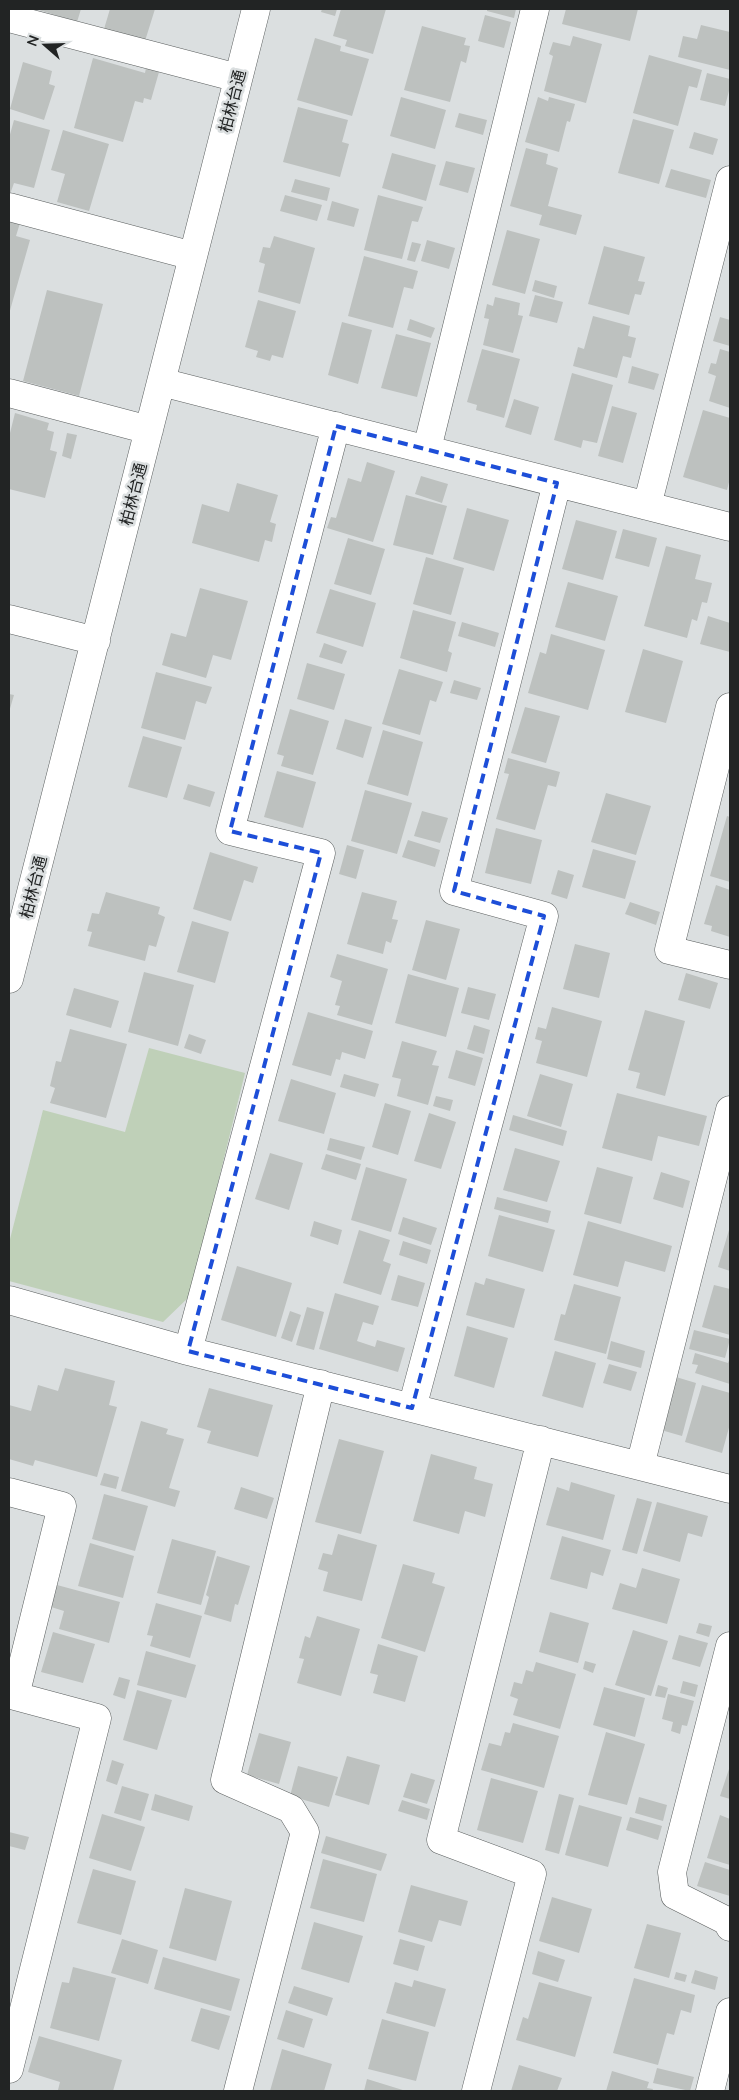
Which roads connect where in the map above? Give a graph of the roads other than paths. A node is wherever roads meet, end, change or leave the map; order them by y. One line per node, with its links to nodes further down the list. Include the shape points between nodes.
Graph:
1 (11, 9): 4 (street)
2 (256, 9): 5 (street, 柏林台通)
3 (534, 9): 13 (street)
4 (9, 18): 5 (street)
5 (238, 78): 8 (street, 柏林台通)
6 (730, 180): 15 (street)
7 (9, 207): 8 (street)
8 (193, 256): 9 (street, 柏林台通)
9 (161, 382): 11 (street); 12 (street, 柏林台通)
10 (9, 393): 12 (street)
11 (336, 426): 13 (street); 24 (street, via 230,831 321,853)
12 (149, 430): 18 (street, 柏林台通)
13 (427, 450): 14 (street)
14 (558, 483): 15 (street); 26 (street, via 454,892 544,916)
15 (647, 506): 16 (street)
16 (730, 527)
17 (9, 619): 18 (street)
18 (96, 641): 21 (street, 柏林台通)
19 (730, 707): 20 (street, via 669,950)
20 (730, 965)
21 (9, 979)
22 (730, 1110): 28 (street)
23 (9, 1300): 24 (street)
24 (188, 1351): 25 (street)
25 (321, 1384): 26 (street); 36 (street, via 225,1780 291,1809 305,1832)
26 (412, 1408): 27 (street)
27 (541, 1440): 28 (street); 37 (street, via 441,1840 532,1874)
28 (640, 1466): 29 (street)
29 (730, 1488)
30 (9, 1492): 32 (street, via 62,1506)
31 (730, 1646): 33 (street, via 672,1872 675,1895)
32 (12, 1695): 35 (street, via 96,1718)
33 (730, 1926)
34 (730, 2012): 38 (street)
35 (9, 2070)
36 (238, 2091)
37 (476, 2091)
38 (710, 2091)

